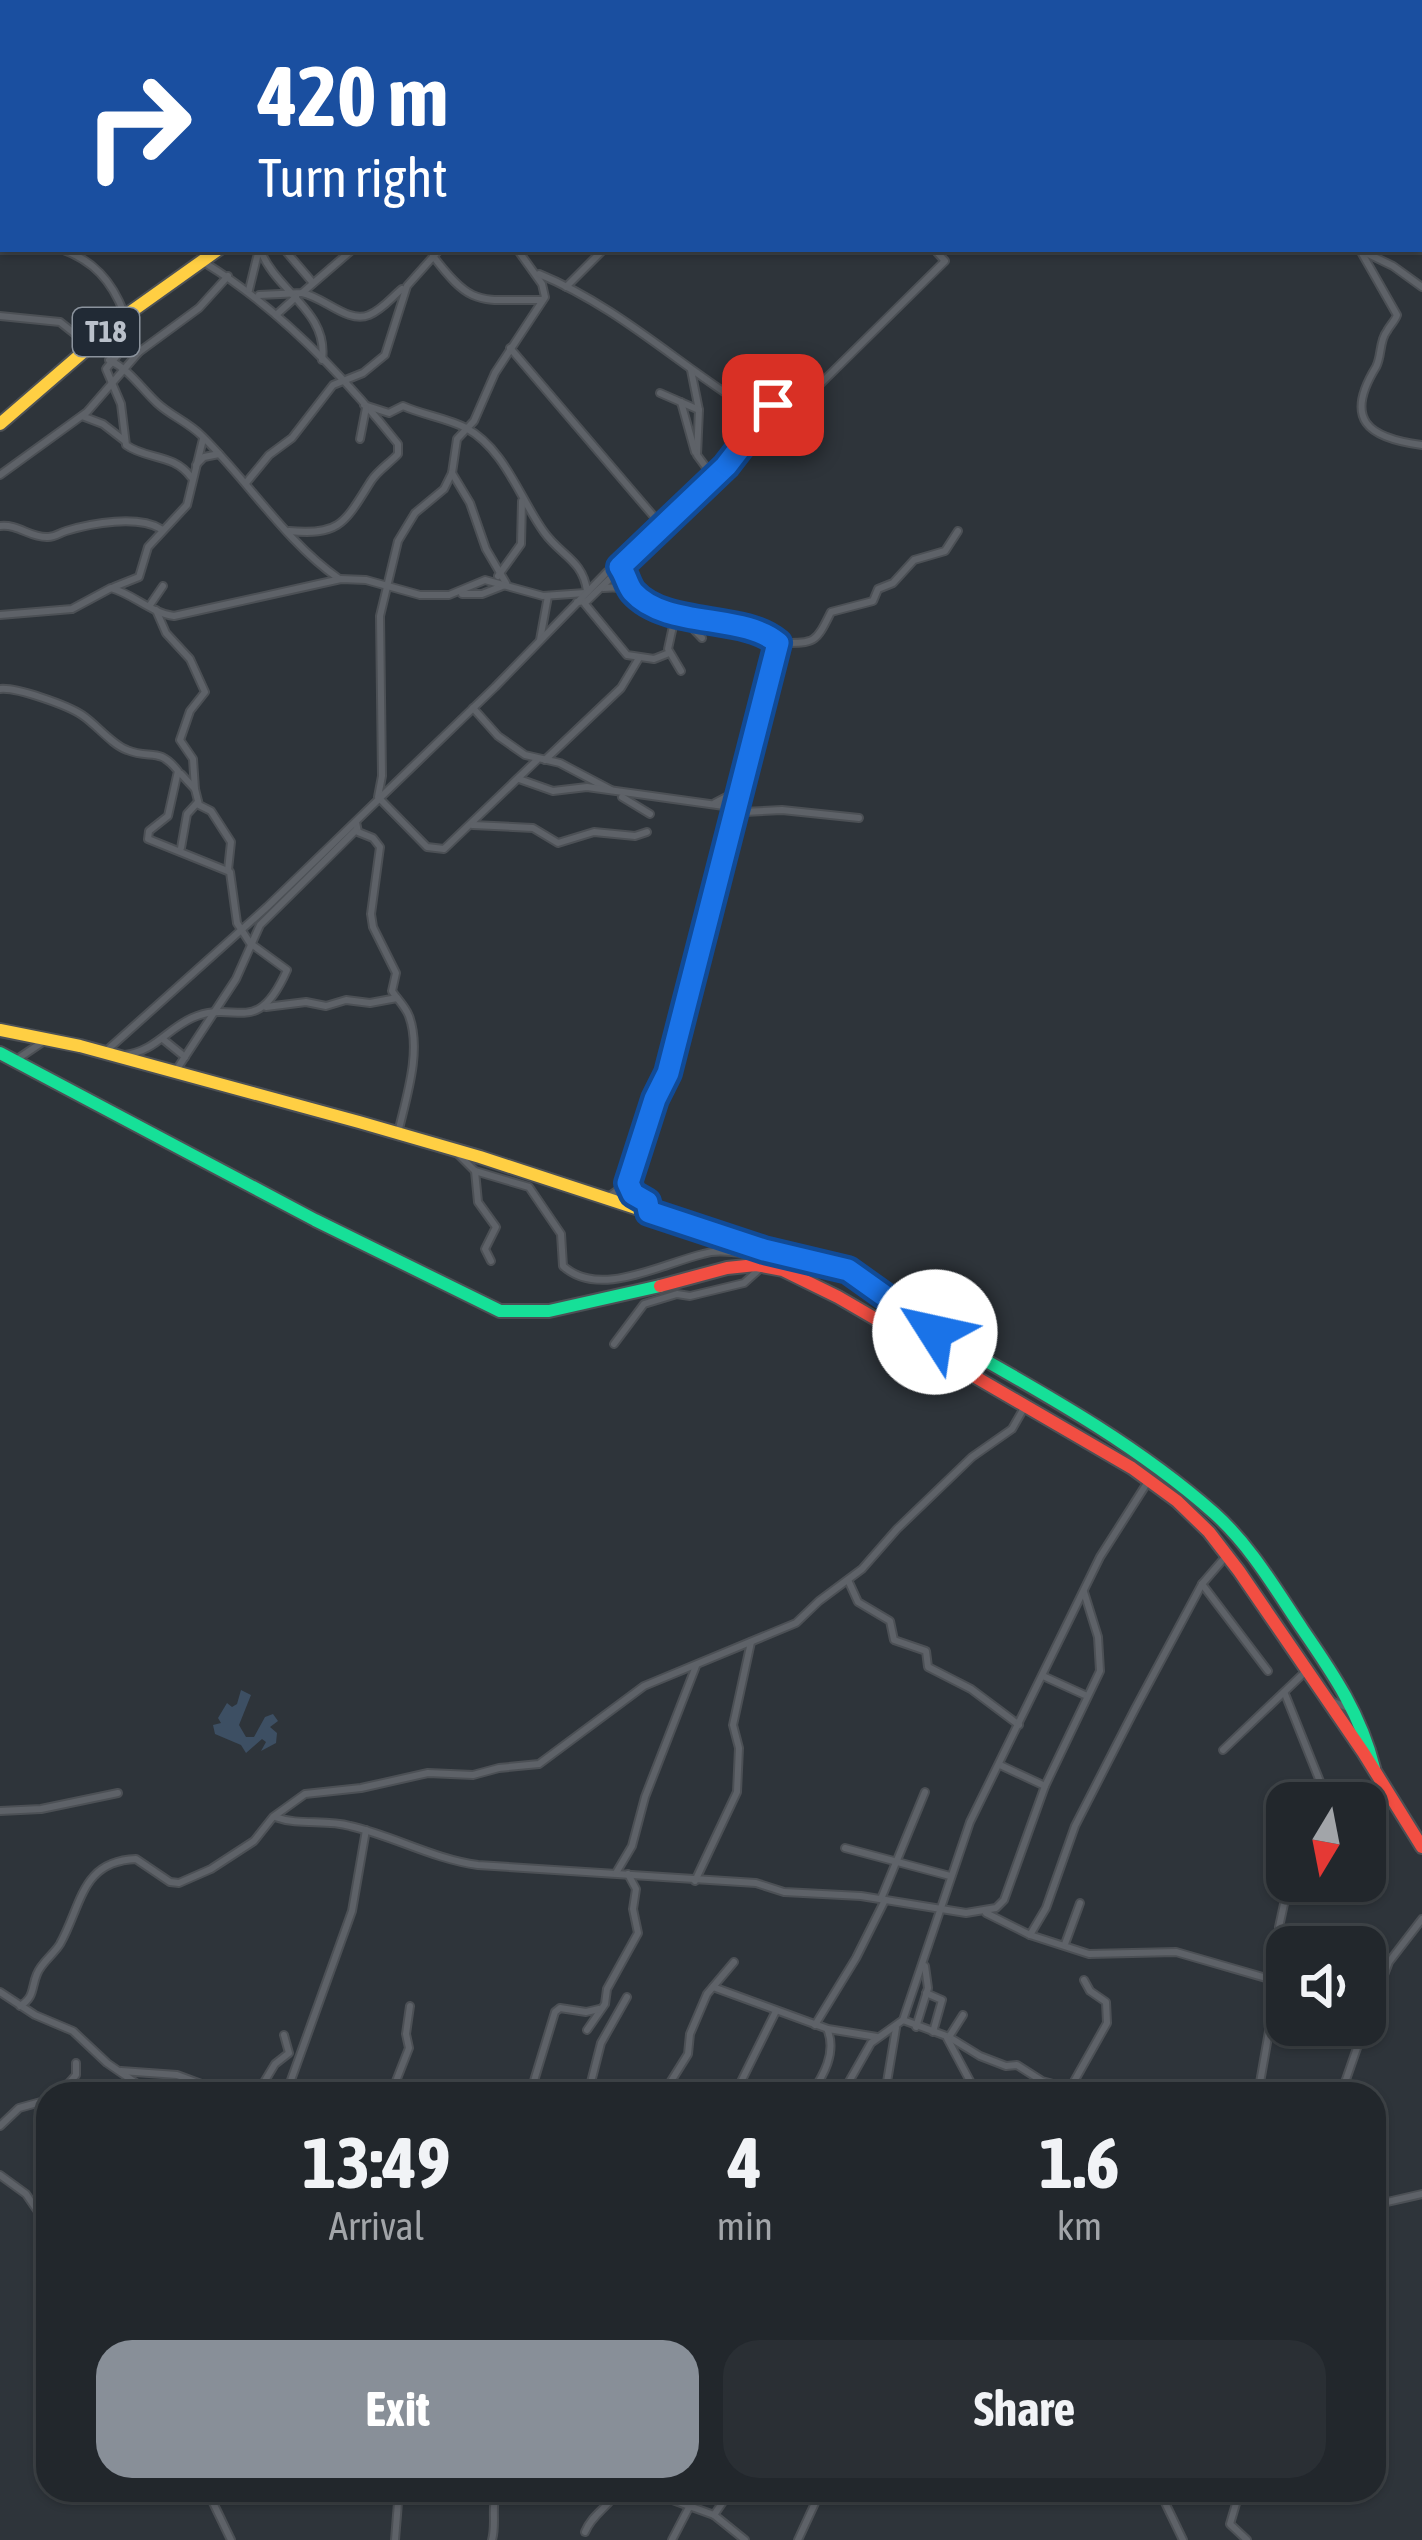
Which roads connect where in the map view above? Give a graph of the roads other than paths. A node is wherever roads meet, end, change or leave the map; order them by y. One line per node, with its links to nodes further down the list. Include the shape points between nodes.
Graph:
1 (67, 252): 29 (street, via 96,268)
2 (214, 252): 14 (main road, T18)
3 (259, 252): 22 (street)
4 (260, 252): 20 (street)
5 (287, 252): 17 (street)
6 (349, 252): 17 (street)
7 (437, 252): 13 (street)
8 (519, 252): 15 (street)
9 (601, 252): 21 (street)
10 (936, 252): 38 (street, via 944,263)
11 (1360, 252): 53 (street, via 1397,315 1366,379 1361,411 1372,432)
12 (1363, 252): 19 (street)
13 (433, 256): 18 (street); 24 (street, via 475,299)
14 (202, 261): 16 (street); 29 (main road, T18)
15 (536, 272): 21 (street); 24 (street)
16 (228, 276): 22 (street); 32 (street)
17 (313, 283): 23 (street)
18 (407, 286): 25 (street); 26 (street)
19 (1422, 286)
20 (285, 287): 22 (street); 23 (street)
21 (566, 287): 36 (street)
22 (256, 293): 23 (street); 27 (street)
23 (297, 295): 26 (street, via 351,316); 27 (street); 34 (street, via 323,334)
24 (544, 301): 31 (street)
25 (400, 304): 26 (street); 37 (street, via 385,355)
26 (373, 314)
27 (276, 315): 34 (street)
28 (0, 316): 30 (street, via 60,322)
29 (125, 316): 30 (main road, T18)
30 (90, 345): 48 (main road, T18)
31 (510, 348): 49 (street); 64 (street)
32 (139, 352): 33 (street); 35 (street)
33 (109, 360): 35 (street); 39 (street)
34 (322, 360): 37 (street)
35 (126, 369): 39 (street); 50 (street)
36 (691, 370): 41 (street); 45 (street)
37 (341, 380): 44 (street); 60 (street)
38 (820, 383): 43 (street, via 799,405); 43 (street, via 788,383)
39 (110, 385): 46 (street); 52 (street, via 121,404)
40 (660, 394): 42 (street)
41 (736, 400): 47 (street); 58 (street, via 729,454)
42 (681, 403): 45 (street); 55 (street)
43 (773, 405): 47 (street)
44 (365, 406): 49 (street, via 386,413 403,406); 51 (street); 66 (street, via 398,454 338,524)
45 (698, 410): 55 (street)
46 (82, 416): 52 (street); 59 (street)
47 (763, 417): 62 (street)
48 (0, 424)
49 (468, 428): 57 (street, via 456,442); 61 (street, via 505,466)
50 (204, 437): 54 (street); 56 (street)
51 (360, 439)
52 (124, 441): 56 (street)
53 (1422, 445)
54 (219, 454): 56 (street); 60 (street)
55 (698, 455): 58 (street)
56 (190, 470): 65 (street, via 186,508)
57 (452, 473): 70 (street); 77 (street, via 401,533)
58 (711, 474): 62 (street)
59 (0, 475)
60 (246, 483): 66 (street)
61 (522, 498): 69 (street); 70 (street, via 521,544)
62 (680, 510): 64 (street)
63 (0, 526): 65 (street, via 48,537 104,520 146,521)
64 (662, 526): 68 (street)
65 (163, 530): 76 (street, via 139,577)
66 (290, 531): 71 (street)
67 (958, 531): 88 (street, via 945,551 914,560 873,602 831,612 820,638)
68 (620, 567): 72 (street); 74 (street)
69 (585, 577): 72 (street); 78 (street)
70 (497, 578): 75 (street); 79 (street)
71 (341, 579): 77 (street); 82 (street, via 180,615)
72 (598, 585): 74 (street); 78 (street); 81 (street)
73 (163, 586): 82 (street)
74 (628, 586): 83 (street)
75 (509, 587): 79 (street); 80 (street)
76 (111, 588): 82 (street); 84 (street, via 72,609)
77 (388, 588): 79 (street); 102 (street, via 380,616)
78 (586, 592): 80 (street); 81 (street)
79 (456, 593)
80 (548, 596): 87 (street)
81 (580, 603): 87 (street); 90 (street)
82 (153, 608): 99 (street, via 205,692 180,740 193,759)
83 (668, 613): 85 (street); 89 (street)
84 (0, 615)
85 (682, 616): 86 (street); 88 (street)
86 (702, 638)
87 (540, 640): 93 (street)
88 (778, 643): 100 (street)
89 (669, 652): 90 (street); 91 (street)
90 (639, 658): 94 (street, via 622,688)
91 (681, 671)
92 (0, 689): 96 (street, via 79,712 126,750 164,756)
93 (473, 708): 94 (street, via 498,736); 102 (street)
94 (541, 760): 95 (street); 97 (street)
95 (568, 767): 98 (street); 101 (street)
96 (178, 771): 99 (street); 112 (street, via 168,816 147,834 151,843)
97 (519, 778): 98 (street, via 554,791); 109 (street)
98 (579, 787): 101 (street)
99 (196, 789): 103 (street)
100 (738, 791): 104 (street); 105 (street)
101 (618, 794): 104 (street); 106 (street)
102 (378, 797): 107 (street); 109 (street, via 427,847 448,848)
103 (197, 802): 112 (street); 113 (street, via 231,842)
104 (712, 805): 105 (street)
105 (735, 810): 108 (street); 130 (street, via 668,1073)
106 (650, 814)
107 (356, 818): 110 (street); 114 (street)
108 (859, 818)
109 (472, 825): 111 (street, via 532,828 559,842)
110 (356, 830): 115 (street, via 267,916); 116 (street, via 380,847 371,920 395,973)
111 (647, 832)
112 (181, 849): 113 (street)
113 (228, 870): 114 (street)
114 (241, 930): 115 (street); 123 (street)
115 (250, 943): 117 (street, via 287,970); 118 (street)
116 (397, 998): 117 (street); 127 (street, via 413,1038)
117 (262, 1007): 118 (street)
118 (212, 1013): 121 (street); 124 (street)
119 (0, 1030): 120 (main road)
120 (47, 1039): 123 (main road); 125 (street)
121 (164, 1040): 123 (street); 124 (street)
122 (0, 1053): 125 (main road)
123 (112, 1054): 126 (main road)
124 (185, 1057): 126 (street)
125 (15, 1060): 135 (main road, via 500,1311 543,1312)
126 (175, 1072): 127 (main road)
127 (398, 1133): 128 (main road)
128 (455, 1150): 129 (street); 131 (main road)
129 (475, 1172): 133 (street, via 529,1187 561,1234 562,1266 587,1280 705,1253 742,1253); 134 (street, via 478,1202 496,1227 484,1249)
130 (628, 1183): 131 (street); 132 (street)
131 (605, 1198): 132 (main road)
132 (649, 1212): 133 (main road)
133 (749, 1245): 151 (main road, via 855,1274 1190,1491 1250,1552)
134 (491, 1261)
135 (764, 1265): 136 (street, via 744,1283 644,1304); 137 (main road, via 838,1297)
136 (614, 1344)
137 (1025, 1405): 138 (main road); 140 (street, via 1012,1429 972,1457)
138 (1149, 1480): 139 (main road); 142 (street)
139 (1227, 1555): 141 (street); 146 (main road)
140 (848, 1580): 143 (street, via 796,1623); 152 (street, via 858,1602 890,1622 894,1640 926,1651 928,1667)
141 (1202, 1584): 145 (street); 175 (street, via 1075,1826)
142 (1084, 1592): 147 (street); 150 (street, via 1101,1668)
143 (751, 1642): 144 (street); 169 (street, via 733,1724 737,1792)
144 (696, 1666): 161 (street, via 634,1692 535,1766 305,1794); 166 (street)
145 (1268, 1671)
146 (1305, 1672): 148 (street); 149 (main road)
147 (1043, 1676): 150 (street); 152 (street)
148 (1285, 1694): 153 (street); 156 (street)
149 (1321, 1694): 151 (street); 155 (main road)
150 (1087, 1696): 157 (street)
151 (1353, 1710): 155 (main road)
152 (1019, 1725): 154 (street)
153 (1223, 1750)
154 (1000, 1765): 157 (street); 168 (street)
155 (1374, 1769): 163 (main road)
156 (1320, 1782)
157 (1045, 1786): 173 (street, via 1004,1900)
158 (118, 1792): 160 (street)
159 (925, 1792): 165 (street)
160 (0, 1811)
161 (274, 1816): 162 (street); 186 (street, via 254,1841 179,1883 136,1859 106,1864 88,1880)
162 (366, 1830): 166 (street, via 449,1861); 209 (street, via 352,1910)
163 (1422, 1847)
164 (845, 1848): 165 (street)
165 (897, 1859): 168 (street); 170 (street)
166 (616, 1873): 167 (street)
167 (628, 1874): 169 (street); 188 (street, via 638,1933)
168 (950, 1876): 172 (street)
169 (695, 1881): 170 (street)
170 (883, 1900): 172 (street); 192 (street)
171 (1080, 1903): 176 (street)
172 (942, 1910): 173 (street); 178 (street)
173 (981, 1911): 175 (street)
174 (1422, 1919): 179 (street)
175 (1030, 1935): 176 (street)
176 (1064, 1946): 180 (street, via 1090,1954 1176,1952)
177 (734, 1962): 182 (street)
178 (925, 1963): 184 (street); 191 (street)
179 (1386, 1969)
180 (1266, 1977)
181 (1084, 1980): 220 (street, via 1106,2002 1108,2017)
182 (713, 1987): 189 (street); 213 (street)
183 (0, 1992): 186 (street)
184 (926, 1994): 193 (street); 197 (street, via 941,2000)
185 (627, 1996): 212 (street)
186 (20, 2006): 204 (street, via 68,2027)
187 (410, 2006): 210 (street, via 409,2048)
188 (599, 2009): 196 (street); 211 (street, via 554,2012)
189 (776, 2011): 192 (street); 214 (street)
190 (963, 2015): 199 (street)
191 (903, 2020): 193 (street); 194 (street)
192 (815, 2025): 195 (street)
193 (916, 2027): 197 (street)
194 (896, 2028): 200 (street); 217 (street)
195 (828, 2029): 200 (street); 215 (street, via 830,2055)
196 (587, 2030)
197 (933, 2032): 199 (street)
198 (284, 2035): 208 (street, via 290,2050)
199 (946, 2036): 218 (street); 219 (street)
200 (880, 2038): 216 (street)
201 (1269, 2046): 221 (street)
202 (1358, 2046): 222 (street)
203 (76, 2063): 205 (street)
204 (118, 2070): 206 (street); 207 (street)
205 (70, 2082)
206 (135, 2082)
207 (196, 2082)
208 (264, 2082)
209 (290, 2082)
210 (396, 2082)
211 (534, 2082)
212 (591, 2082)
213 (670, 2082)
214 (741, 2082)
215 (817, 2082)
216 (849, 2082)
217 (887, 2082)
218 (970, 2082)
219 (1045, 2082)
220 (1073, 2082)
221 (1261, 2082)
222 (1345, 2082)
223 (36, 2103): 224 (street)
224 (0, 2126)
225 (0, 2174): 228 (street)
226 (1422, 2194): 227 (street)
227 (1386, 2202)
228 (36, 2209)
229 (212, 2502): 242 (street)
230 (398, 2502): 243 (street)
231 (493, 2502): 244 (street)
232 (610, 2502): 241 (street)
233 (680, 2502): 239 (street)
234 (690, 2502): 239 (street)
235 (723, 2502): 240 (street)
236 (815, 2502): 247 (street)
237 (1165, 2502): 248 (street)
238 (1236, 2502): 249 (street, via 1230,2522)
239 (688, 2505): 240 (street); 245 (street)
240 (714, 2515): 246 (street)
241 (585, 2532)
242 (231, 2540)
243 (395, 2540)
244 (492, 2540)
245 (672, 2540)
246 (745, 2540)
247 (797, 2540)
248 (1183, 2540)
249 (1247, 2540)

